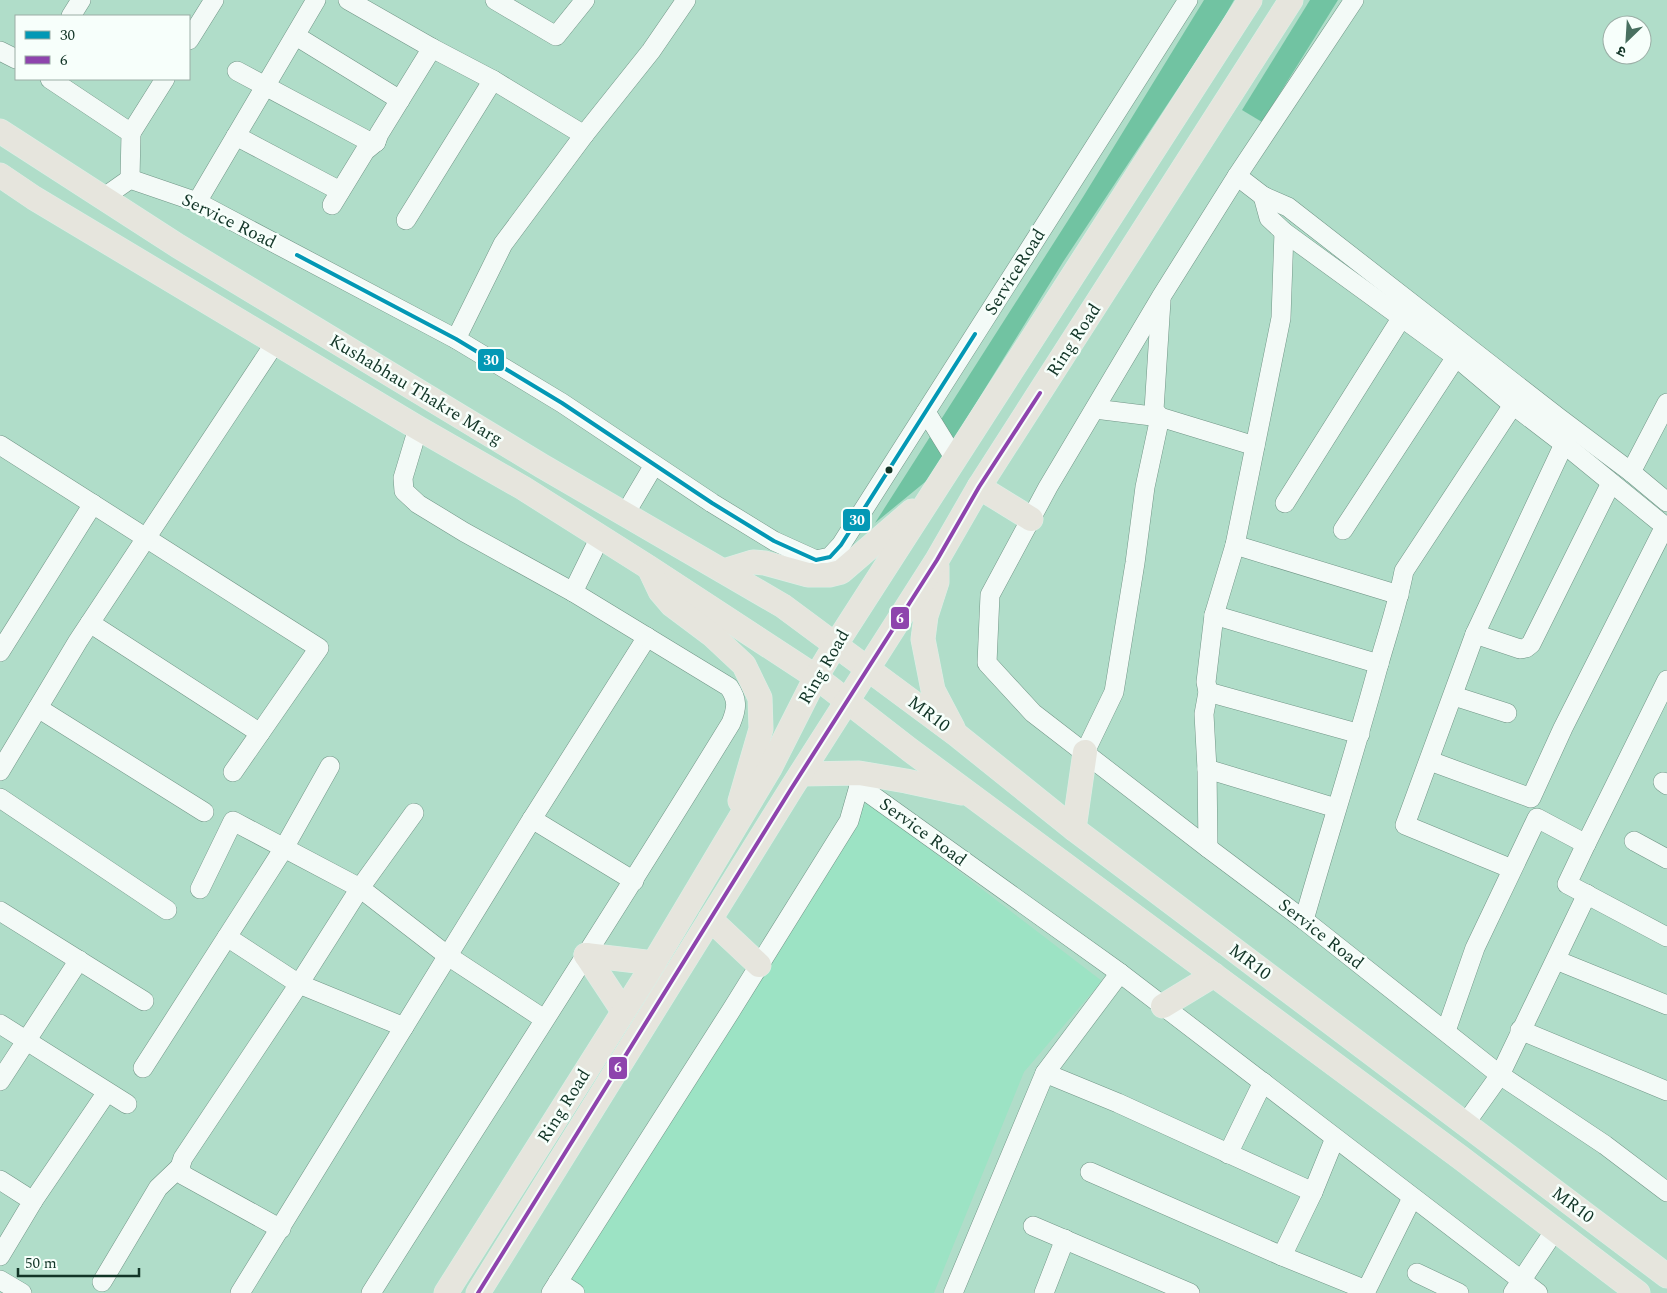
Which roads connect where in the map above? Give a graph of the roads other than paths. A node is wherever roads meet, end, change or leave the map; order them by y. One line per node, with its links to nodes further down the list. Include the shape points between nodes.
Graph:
1 (81, 0): 12 (street)
2 (214, 0): 14 (street)
3 (316, 0): 13 (street)
4 (348, 0): 15 (street)
5 (495, 0): 6 (street, via 556,36)
6 (585, 0)
7 (686, 0): 26 (street, via 651,51)
8 (1188, 0): 45 (street, ServiceRoad)
9 (1250, 0): 51 (main road, Ring Road)
10 (1291, 0): 55 (main road, Ring Road)
11 (1354, 0): 30 (street)
12 (72, 15)
13 (296, 36): 22 (street); 23 (street)
14 (190, 38)
15 (432, 48): 21 (street); 23 (street)
16 (0, 50): 17 (street)
17 (15, 58)
18 (237, 71): 22 (street)
19 (51, 80): 25 (street)
20 (164, 80): 25 (street)
21 (493, 80): 26 (street); 35 (street)
22 (265, 88): 27 (street); 28 (street, via 370,142)
23 (400, 100): 28 (street)
24 (0, 131): 33 (main road, Kushabhau Thakre Marg)
25 (130, 133): 31 (street)
26 (584, 135): 39 (street, via 503,244)
27 (236, 136): 28 (street, via 336,198 365,151); 34 (street)
28 (376, 142)
29 (0, 175): 40 (main road, Kushabhau Thakre Marg)
30 (1237, 176): 32 (street); 37 (street)
31 (130, 179): 33 (street); 34 (street, Service Road)
32 (1263, 196): 36 (street, via 1269,218); 53 (street, via 1288,206)
33 (103, 198): 60 (main road, Kushabhau Thakre Marg, via 228,277)
34 (197, 202): 39 (street, Service Road)
35 (406, 220)
36 (1284, 232): 38 (street); 50 (street, via 1281,318)
37 (1161, 296): 44 (street); 46 (street, via 1154,410)
38 (1402, 316): 41 (street); 58 (street)
39 (456, 339): 52 (street, Service Road, via 562,403)
40 (275, 343): 47 (main road, Kushabhau Thakre Marg); 65 (street)
41 (1456, 357): 43 (street); 63 (street)
42 (1667, 403): 53 (street)
43 (1513, 405): 48 (street); 72 (street, via 1404,571)
44 (1095, 409): 46 (street); 61 (street)
45 (926, 412): 51 (street); 66 (street, ServiceRoad)
46 (1160, 418): 50 (street); 92 (street, via 1145,487 1114,692)
47 (418, 428): 64 (main road, Kushabhau Thakre Marg); 71 (street, via 403,478 404,491 418,504 464,532)
48 (1564, 444): 54 (street); 75 (street)
49 (0, 445): 59 (street)
50 (1255, 446): 67 (street)
51 (955, 459): 56 (main road, Ring Road)
52 (654, 465): 60 (street); 66 (street, Service Road, via 774,541 816,560 830,557)
53 (1631, 472): 57 (street)
54 (1611, 483): 62 (street); 75 (street, via 1531,644 1520,649)
55 (980, 487): 61 (main road); 68 (main road, Ring Road)
56 (934, 491): 70 (main road, via 841,572 808,574 765,562 753,562); 78 (main road, Ring Road)
57 (1667, 502)
58 (1285, 503)
59 (93, 504): 65 (street); 77 (street)
60 (625, 514): 70 (main road, Kushabhau Thakre Marg)
61 (1031, 520): 92 (street, Service Road, via 990,595 987,663 1034,713)
62 (1666, 527): 94 (street, via 1563,728 1531,798)
63 (1343, 530)
64 (600, 537): 69 (main road, Kushabhau Thakre Marg); 71 (street)
65 (147, 538): 74 (street); 89 (street, via 319,648)
66 (841, 545)
67 (1235, 545): 72 (street); 73 (street)
68 (937, 560): 80 (main road, Ring Road); 91 (main road, via 937,582 926,616 923,639 933,690)
69 (648, 567): 81 (main road, Kushabhau Thakre Marg); 107 (main road, via 672,605 712,635 744,665 760,698 761,729)
70 (724, 571): 78 (main road, Kushabhau Thakre Marg)
71 (573, 592): 76 (street)
72 (1399, 595): 79 (street)
73 (1214, 615): 79 (street); 83 (street, via 1206,682)
74 (90, 623): 86 (street); 89 (street)
75 (1475, 634): 84 (street)
76 (647, 637): 105 (street); 114 (street, via 729,687 736,710 732,723)
77 (2, 644)
78 (836, 644): 80 (main road, MR10); 81 (main road, Ring Road)
79 (1379, 664): 90 (street)
80 (868, 668): 85 (main road, Ring Road); 91 (main road, MR10)
81 (816, 677): 85 (main road, MR10); 107 (main road, Ring Road, via 770,768)
82 (1667, 680): 87 (street)
83 (1208, 692): 90 (street); 96 (street, via 1204,714)
84 (1454, 696): 88 (street); 94 (street)
85 (847, 700): 98 (main road, Ring Road); 100 (main road, MR10)
86 (38, 708): 93 (street); 103 (street)
87 (1660, 709): 109 (street)
88 (1507, 713)
89 (260, 733): 97 (street)
90 (1360, 734): 102 (street)
91 (957, 735): 106 (main road, MR10)
92 (1085, 752): 106 (main road); 111 (street, Service Road)
93 (3, 760)
94 (1430, 761): 113 (street, via 1405,825)
95 (330, 766): 110 (street)
96 (1207, 769): 102 (street); 111 (street)
97 (233, 772)
98 (801, 774): 99 (main road); 120 (main road, Ring Road)
99 (859, 780): 100 (main road, via 906,781); 129 (street, via 850,821); 130 (street, Service Road)
100 (971, 795): 131 (main road, MR10)
101 (0, 798): 119 (street)
102 (1336, 808): 121 (street)
103 (204, 812)
104 (414, 814): 115 (street)
105 (532, 819): 114 (street); 125 (street)
106 (1074, 829): 151 (main road, MR10)
107 (730, 834): 128 (main road, Ring Road)
108 (1634, 841): 112 (street)
109 (1586, 844): 113 (street, via 1537,818); 117 (street, via 1566,884)
110 (284, 848): 115 (street); 116 (street, via 233,821); 122 (street)
111 (1208, 848): 121 (street, Service Road)
112 (1667, 859)
113 (1512, 869): 141 (street, via 1475,948)
114 (634, 881): 124 (street)
115 (360, 888): 125 (street); 132 (street)
116 (200, 889)
117 (1587, 894): 123 (street); 127 (street)
118 (0, 910): 126 (street)
119 (167, 910)
120 (710, 919): 129 (main road); 178 (main road, Ring Road)
121 (1304, 920): 141 (street, Service Road)
122 (227, 937): 132 (street); 143 (street)
123 (1667, 937)
124 (586, 955): 128 (main road); 136 (main road); 137 (street)
125 (448, 956): 137 (street); 139 (street)
126 (79, 960): 133 (street); 142 (street)
127 (1556, 960): 134 (street); 140 (street)
128 (654, 963): 136 (main road, Ring Road)
129 (759, 965): 171 (street)
130 (1120, 973): 135 (street, Service Road); 144 (street)
131 (1214, 975): 135 (main road); 163 (main road, MR10)
132 (299, 984): 139 (street); 154 (street)
133 (144, 1001)
134 (1667, 1005)
135 (1163, 1006): 147 (street, Service Road)
136 (624, 1011): 177 (main road, Ring Road)
137 (544, 1019): 176 (street)
138 (0, 1024): 142 (street)
139 (404, 1027): 162 (street)
140 (1520, 1030): 145 (street); 148 (street)
141 (1446, 1031): 145 (street, Service Road)
142 (26, 1041): 146 (street); 149 (street)
143 (142, 1068)
144 (1045, 1073): 153 (street, via 1118,1102); 180 (street)
145 (1500, 1075): 151 (street); 158 (street, Service Road, via 1605,1145)
146 (0, 1081)
147 (1263, 1082): 152 (street, Service Road); 153 (street)
148 (1667, 1091)
149 (107, 1092): 150 (street); 160 (street)
150 (128, 1104)
151 (1465, 1124): 168 (main road, MR10)
152 (1335, 1138): 157 (street); 159 (street, Service Road)
153 (1228, 1154): 157 (street)
154 (180, 1167): 162 (street, via 183,1175); 170 (street, via 158,1188)
155 (1090, 1172): 166 (street)
156 (0, 1180): 160 (street)
157 (1313, 1192): 166 (street)
158 (1667, 1192)
159 (1412, 1198): 172 (street, Service Road); 173 (street)
160 (33, 1201): 165 (street)
161 (1033, 1226): 164 (street)
162 (281, 1229): 175 (street)
163 (1555, 1230): 172 (street); 185 (main road, MR10)
164 (1065, 1239): 181 (street); 182 (street)
165 (0, 1256)
166 (1282, 1256): 173 (street)
167 (1417, 1273): 183 (street)
168 (1667, 1276)
169 (0, 1280): 174 (street)
170 (102, 1282)
171 (554, 1287): 179 (street)
172 (1518, 1287): 184 (street, Service Road)
173 (1365, 1292)
174 (22, 1293)
175 (240, 1293)
176 (371, 1293)
177 (446, 1293)
178 (478, 1293)
179 (575, 1293)
180 (954, 1293)
181 (1044, 1293)
182 (1190, 1293)
183 (1459, 1293)
184 (1538, 1293)
185 (1638, 1293)

